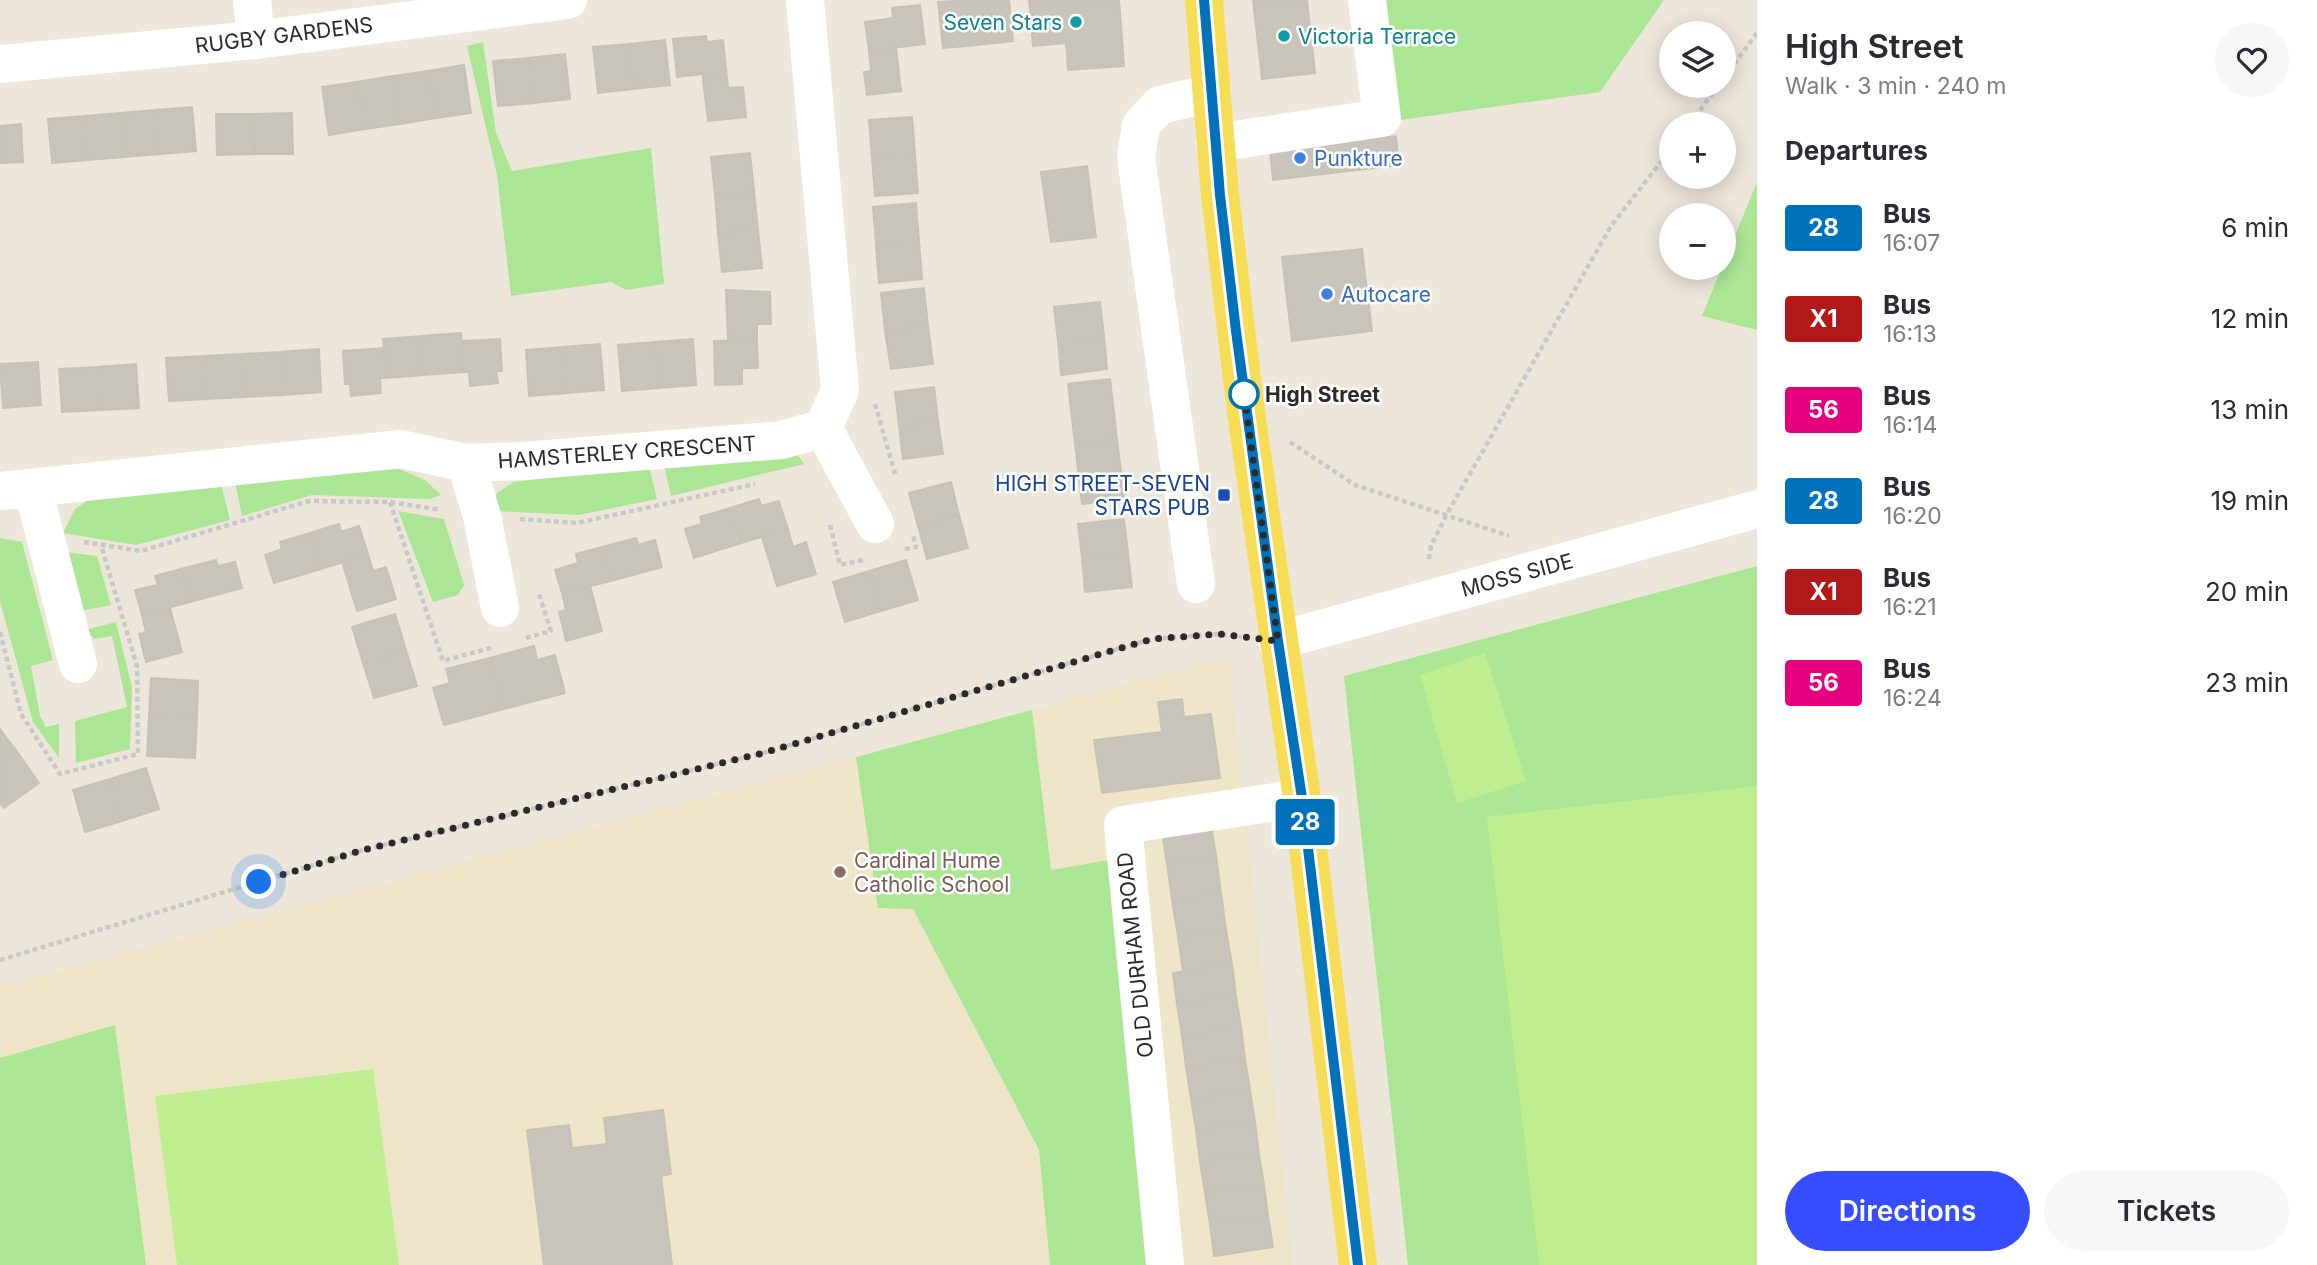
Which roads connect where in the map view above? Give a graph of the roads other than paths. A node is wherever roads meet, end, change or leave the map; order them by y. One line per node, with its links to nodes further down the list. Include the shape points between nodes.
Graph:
1 (252, 0): 6 (street)
2 (568, 0): 6 (street, RUGBY GARDENS)
3 (805, 0): 10 (street, via 841,390)
4 (1204, 0): 8 (main road)
5 (1367, 0): 9 (street, via 1382,118)
6 (256, 40): 7 (street, RUGBY GARDENS)
7 (0, 64)
8 (1212, 93): 9 (main road); 15 (street, via 1160,105 1141,125 1136,157)
9 (1215, 143): 17 (main road)
10 (823, 428): 11 (street, HAMSTERLEY CRESCENT, via 782,440); 14 (street)
11 (466, 463): 12 (street, HAMSTERLEY CRESCENT, via 401,449); 16 (street, via 482,516)
12 (16, 490): 18 (street, via 45,536)
13 (1757, 509): 17 (street, MOSS SIDE)
14 (875, 524)
15 (1196, 584)
16 (499, 608)
17 (1278, 641): 19 (main road)
18 (78, 664)
19 (1302, 798): 20 (street, OLD DURHAM ROAD, via 1123,825); 21 (main road)
20 (1165, 1265)
21 (1358, 1265)

